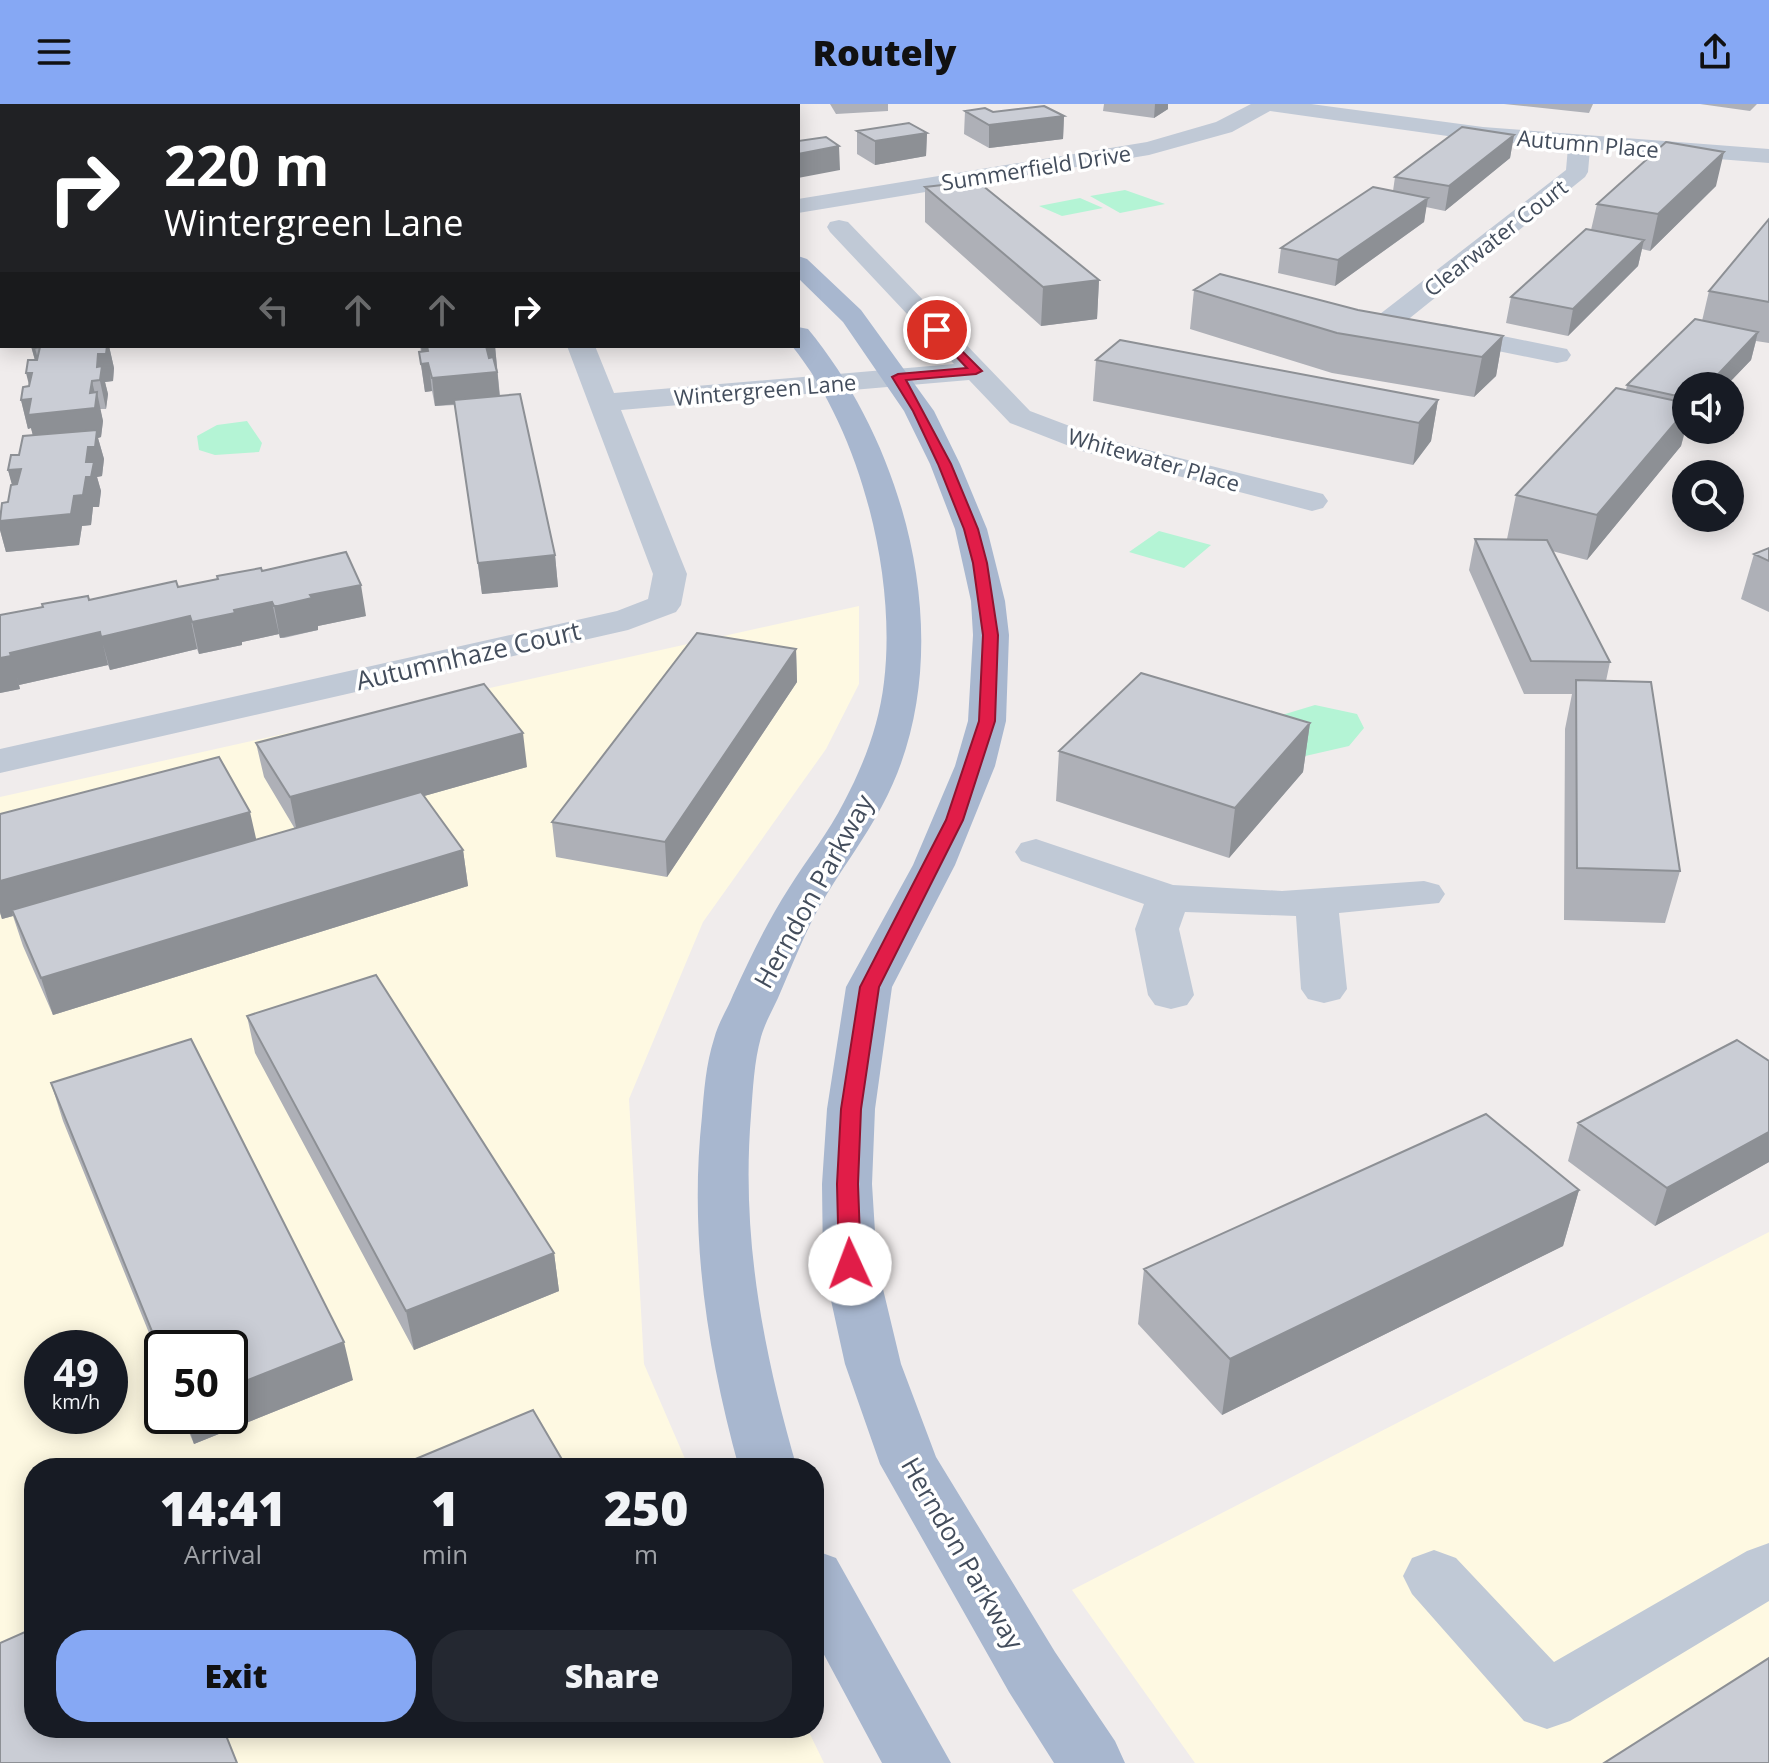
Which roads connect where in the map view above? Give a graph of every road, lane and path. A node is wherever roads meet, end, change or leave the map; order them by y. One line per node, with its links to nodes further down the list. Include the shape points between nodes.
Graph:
1 (1266, 104): 2 (street, Autumn Place); 4 (street, Summerfield Drive, via 1224,127 1149,148)
2 (1579, 143): 3 (street, Autumn Place); 8 (street, Clearwater Court, via 1577,172)
3 (1769, 156)
4 (800, 206)
5 (839, 227): 12 (street, Whitewater Place)
6 (800, 266): 13 (main road, Herndon Parkway, via 852,316)
7 (1360, 314): 8 (street)
8 (1390, 320): 11 (street)
9 (800, 338): 14 (main road, Herndon Parkway)
10 (582, 348): 15 (street, Autumnhaze Court)
11 (1557, 355)
12 (976, 371): 13 (street, Wintergreen Lane); 16 (street, Whitewater Place, via 1020,417 1093,445)
13 (898, 377): 14 (street, Wintergreen Lane); 29 (main road, Herndon Parkway, via 945,464 971,529 988,601 990,679 987,721 955,820 869,987 851,1109 850,1264 873,1364 909,1464)
14 (833, 383): 15 (street, Wintergreen Lane); 24 (main road, Herndon Parkway, via 864,444 894,541 907,616 905,668 899,710 864,804 799,905 738,1038 721,1179 726,1290 739,1368)
15 (603, 403): 17 (street, Autumnhaze Court, via 670,574 664,605 628,619)
16 (1312, 501)
17 (0, 761)
18 (1036, 852): 20 (street)
19 (1424, 894): 21 (street)
20 (1168, 898): 21 (street); 23 (street, via 1157,929)
21 (1316, 902): 22 (street)
22 (1324, 989)
23 (1171, 995)
24 (765, 1458)
25 (1769, 1569): 26 (street, via 1547,1700)
26 (1434, 1576)
27 (824, 1594): 28 (main road)
28 (917, 1763)
29 (1091, 1763)

